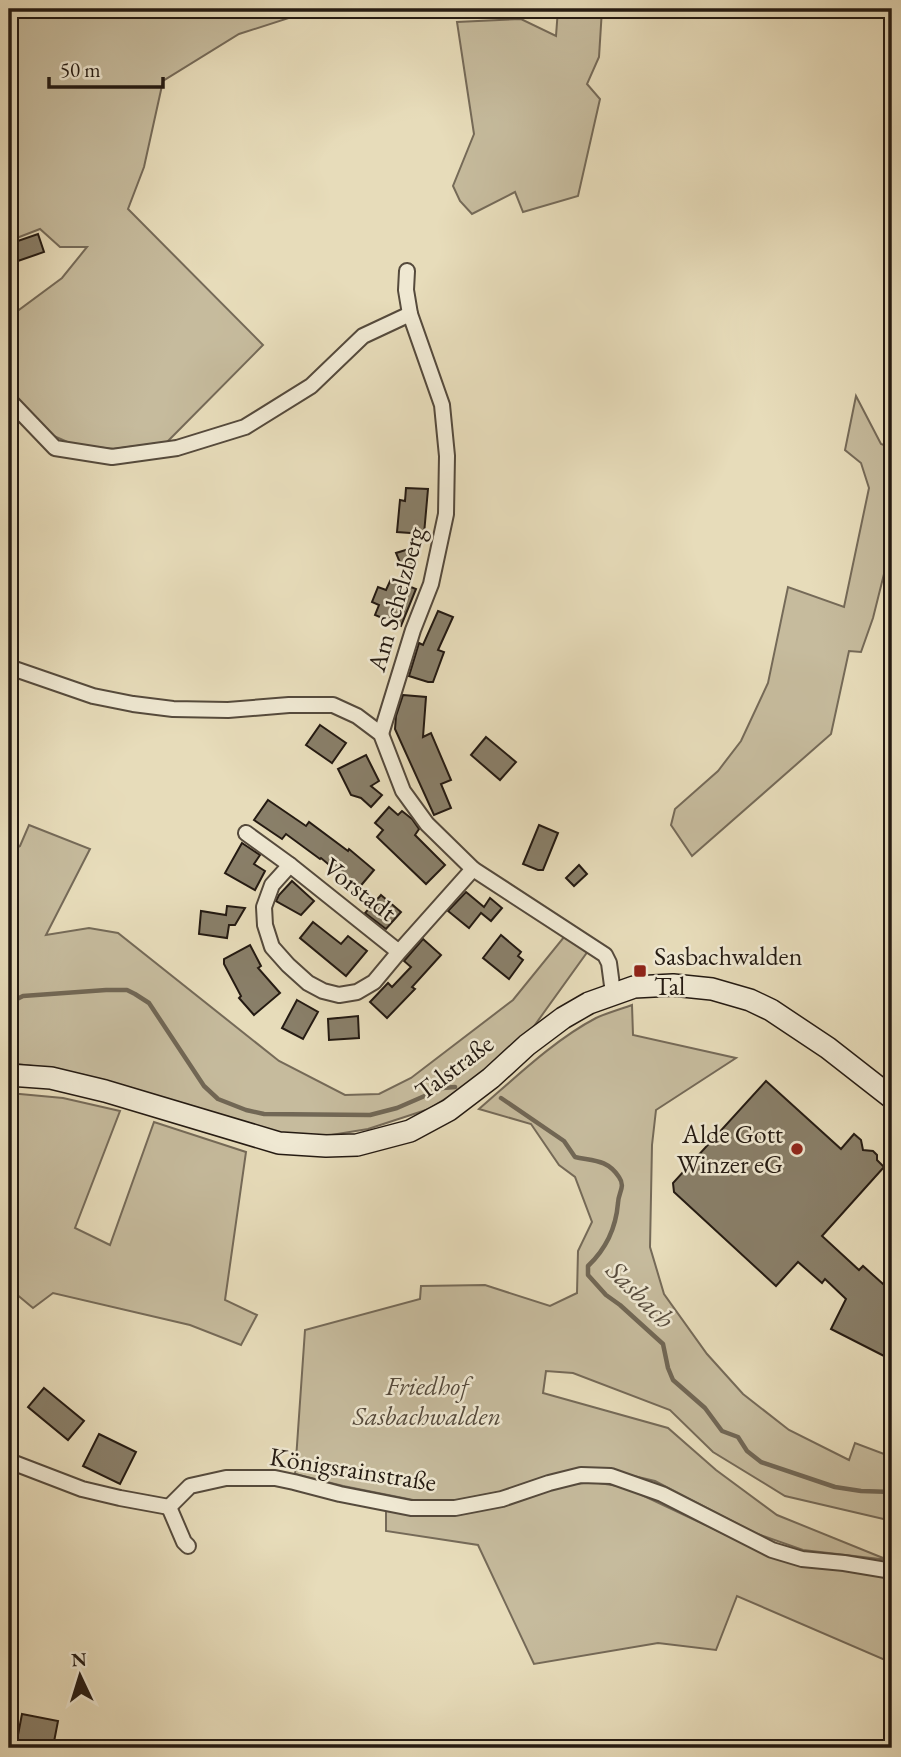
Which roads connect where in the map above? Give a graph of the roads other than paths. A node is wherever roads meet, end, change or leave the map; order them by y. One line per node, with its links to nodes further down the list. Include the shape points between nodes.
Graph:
1 (407, 271): 2 (street, Am Schelzberg)
2 (410, 314): 3 (street, via 363,336 311,386 245,427 177,447 112,457 55,448); 5 (street, Am Schelzberg, via 442,405 446,514 431,584)
3 (9, 400)
4 (9, 667): 5 (street, via 93,696 173,709 332,705)
5 (381, 734): 8 (street, via 403,791 427,824)
6 (246, 833): 7 (street, Vorstadt)
7 (290, 865): 9 (street, Vorstadt); 9 (street, Vorstadt, via 272,885 264,906 265,925 272,947 309,982 339,995 357,992 374,982)
8 (473, 869): 9 (street, Vorstadt); 10 (street, via 605,955)
9 (399, 952)
10 (613, 993): 11 (main road, Talstraße, via 563,1018 440,1116 410,1131 357,1145 279,1143 105,1091 51,1078); 12 (main road, Talstraße, via 634,987 690,986 750,1000 791,1021)
11 (9, 1075)
12 (892, 1098)
13 (9, 1461): 14 (street, via 82,1489)
14 (169, 1507): 15 (street); 16 (street, Königsrainstraße, via 190,1486 226,1478 294,1482 411,1508 455,1508 581,1475 611,1476 662,1494 772,1550 802,1559)
15 (188, 1546)
16 (892, 1571)

